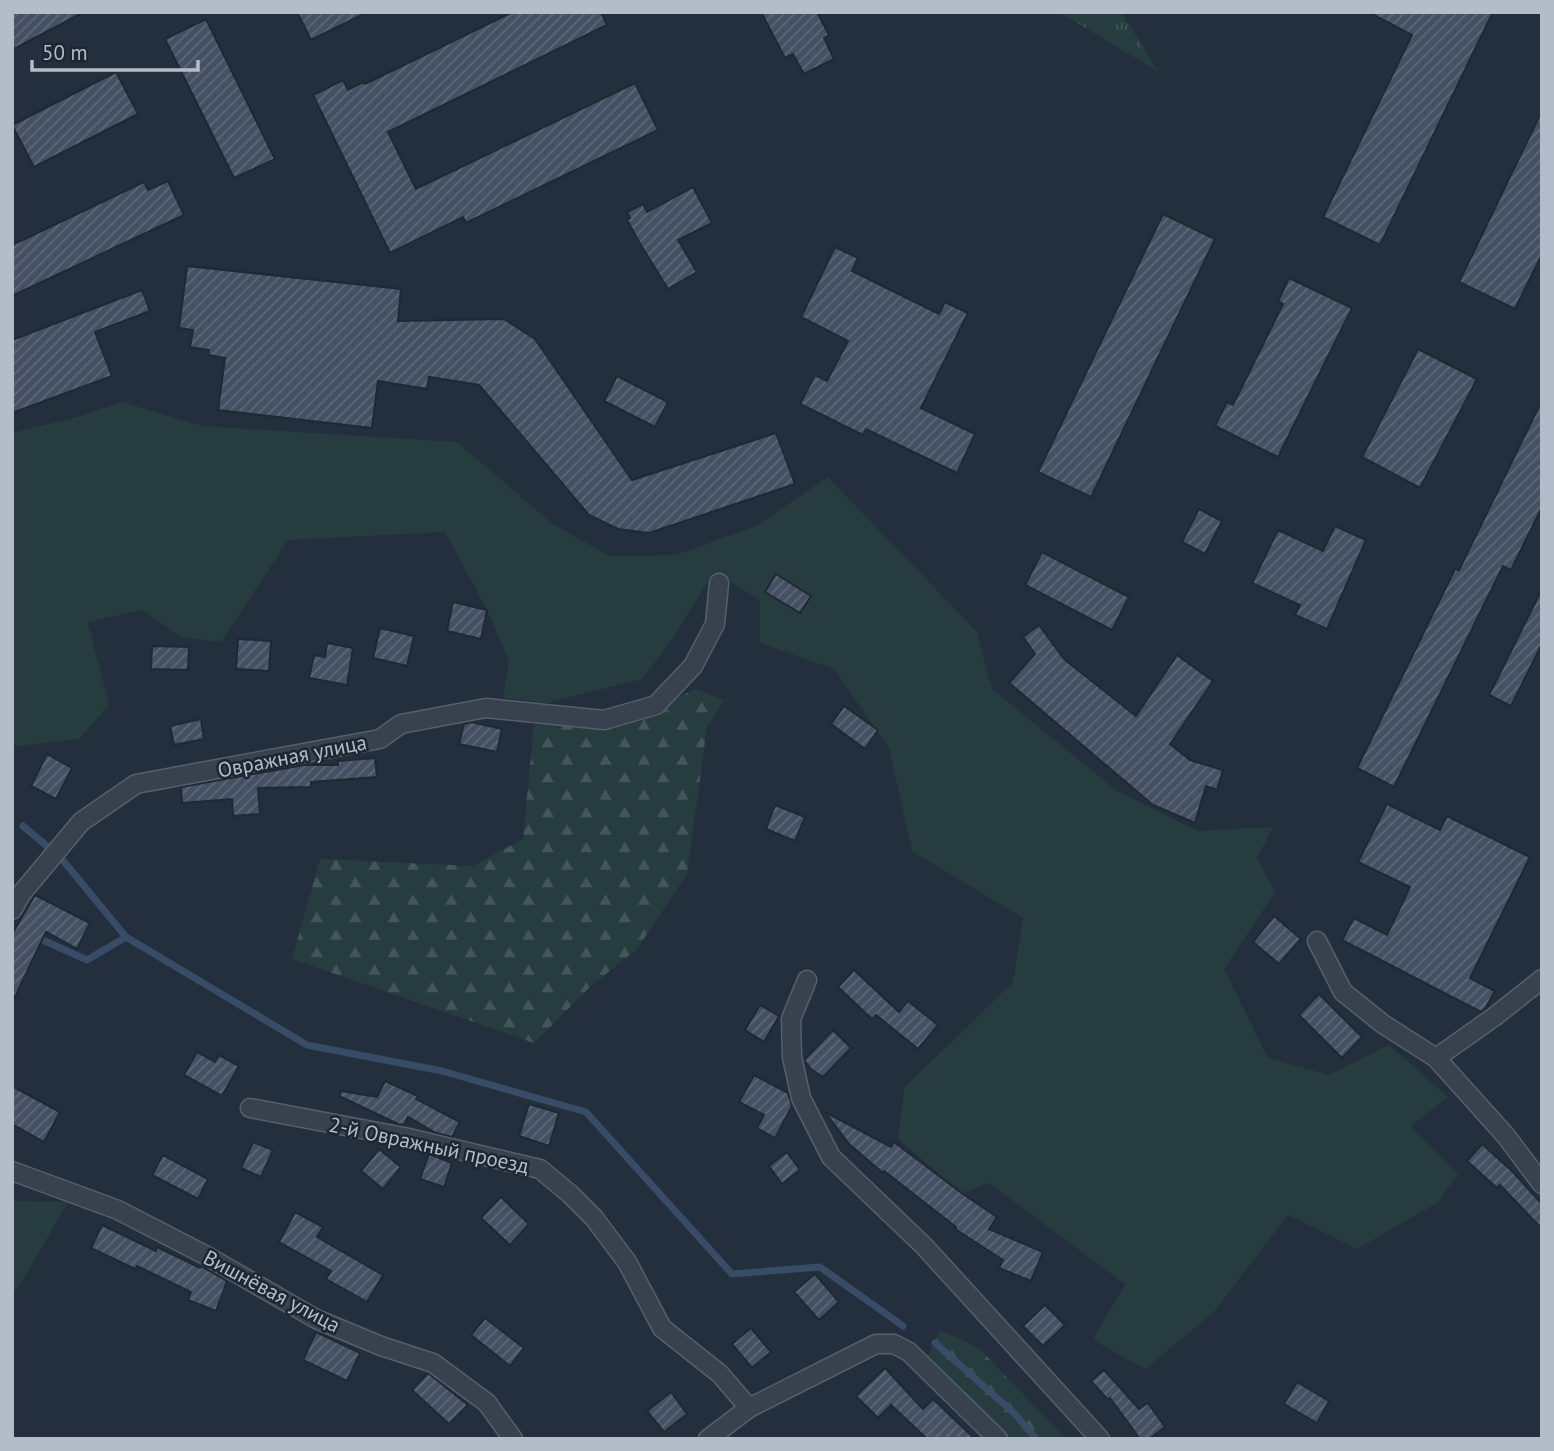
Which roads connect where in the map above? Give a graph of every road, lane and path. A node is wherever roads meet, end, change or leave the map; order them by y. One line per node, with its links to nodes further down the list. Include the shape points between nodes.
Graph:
1 (719, 583): 2 (street, Овражная улица, via 715,624 693,666 656,705 604,720 486,708 401,724 380,739 136,785 81,822)
2 (12, 910)
3 (1317, 941): 6 (street, via 1343,992)
4 (1542, 979): 6 (street)
5 (807, 980): 14 (street, via 791,1019 792,1057 801,1098 831,1157 924,1247)
6 (1436, 1058): 9 (street)
7 (250, 1108): 10 (street, 2-й Овражный проезд, via 540,1169 594,1217 627,1262 662,1328 720,1374)
8 (12, 1171): 11 (street, Вишнёвая улица, via 118,1210 316,1319 433,1363 486,1403)
9 (1542, 1184)
10 (748, 1408): 12 (street); 13 (street, via 876,1344 894,1344 909,1352)
11 (513, 1439)
12 (708, 1439)
13 (998, 1439)
14 (1100, 1439)

